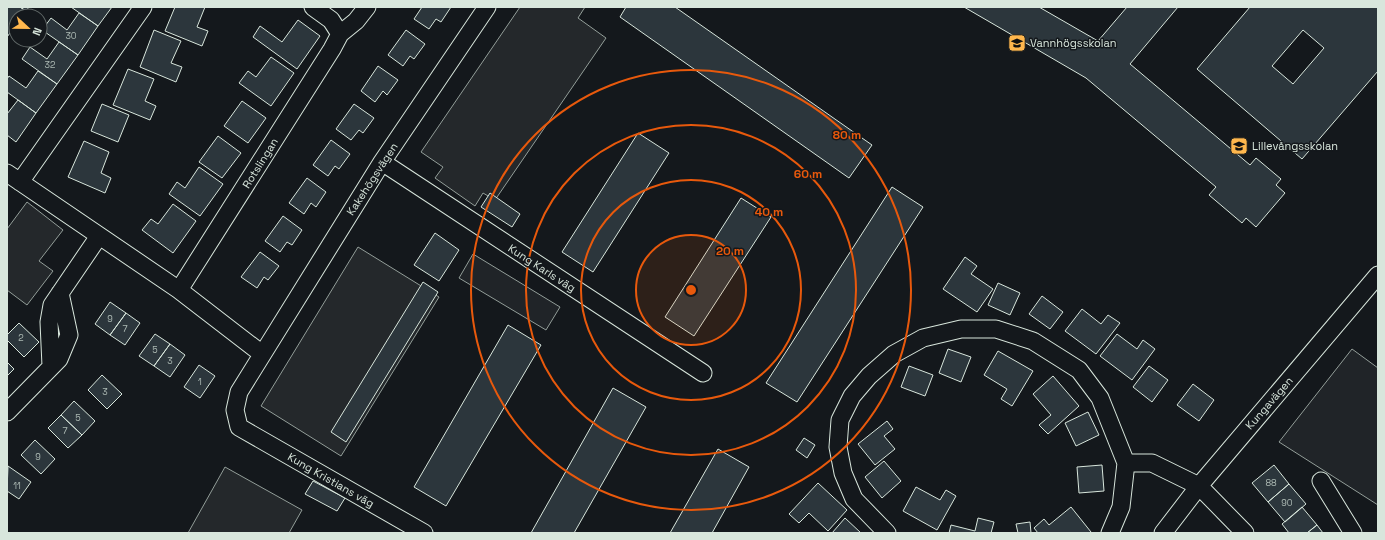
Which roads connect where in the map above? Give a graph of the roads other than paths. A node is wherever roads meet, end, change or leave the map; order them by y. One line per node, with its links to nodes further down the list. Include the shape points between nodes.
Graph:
1 (143, 7): 7 (street)
2 (313, 7): 5 (street, via 331,20)
3 (367, 7): 5 (street, Rotslingan, via 356,22)
4 (487, 7): 6 (street, Kakehögsvägen)
5 (340, 34): 10 (street, Rotslingan)
6 (382, 162): 11 (street, Kakehögsvägen); 12 (street, Kung Karls väg)
7 (14, 177): 8 (street)
8 (99, 236): 10 (street); 13 (street, via 60,294 69,335 59,359)
9 (1378, 275): 17 (street, Kungavägen)
10 (179, 290): 11 (street)
11 (262, 354): 14 (street, Kakehögsvägen, via 239,392 235,410)
12 (703, 373)
13 (7, 412)
14 (239, 427): 18 (street, Kung Kristians väg)
15 (1126, 463): 17 (street, via 1152,463); 19 (street, via 1100,398 1079,370 1051,351 1033,340 996,328 961,328 923,338 894,354 869,376 852,396 840,420 838,447 843,474 854,499); 20 (street, via 1121,507)
16 (1321, 481): 23 (street)
17 (1199, 486): 21 (street, Kungavägen); 22 (street)
18 (424, 533)
19 (887, 533)
20 (1110, 533)
21 (1164, 533)
22 (1245, 533)
23 (1353, 533)

